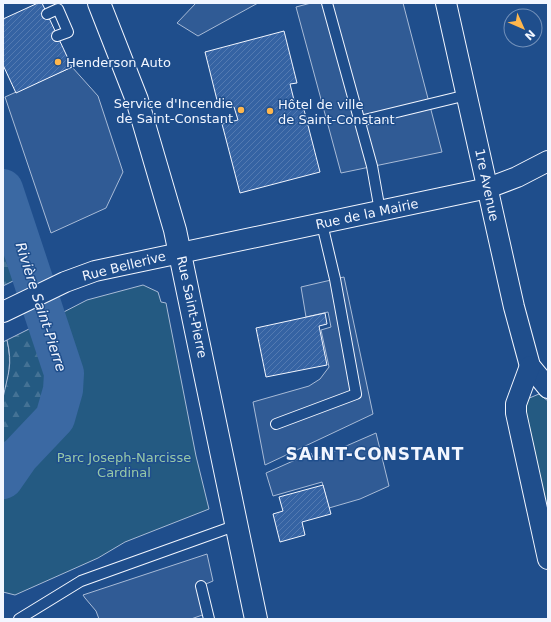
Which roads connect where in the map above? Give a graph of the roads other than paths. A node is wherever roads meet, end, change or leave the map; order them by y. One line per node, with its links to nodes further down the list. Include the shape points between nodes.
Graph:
1 (99, 3): 13 (main road, Rue Saint-Pierre, via 150,142)
2 (327, 3): 8 (lane)
3 (446, 3): 7 (street, 1re Avenue)
4 (57, 6): 5 (lane); 6 (lane, via 68,32)
5 (47, 14)
6 (57, 36)
7 (468, 95): 8 (lane); 10 (street, 1re Avenue)
8 (360, 121): 11 (lane, via 372,166)
9 (548, 161): 10 (street, Rue de la Mairie, via 517,178)
10 (488, 188): 11 (street, Rue de la Mairie); 15 (street, 1re Avenue, via 514,307)
11 (380, 212): 12 (street, Rue de la Mairie)
12 (322, 224): 13 (street, Rue de la Mairie); 17 (lane, via 356,394)
13 (180, 253): 14 (street, Rue Bellerive, via 84,274); 18 (main road, Rue Saint-Pierre)
14 (4, 312)
15 (530, 366): 16 (street, 1re Avenue); 19 (street, via 516,404 516,413)
16 (548, 388)
17 (276, 424)
18 (237, 525): 21 (lane, via 81,581); 23 (main road, Rue Saint-Pierre)
19 (548, 559)
20 (201, 586): 22 (lane)
21 (19, 619)
22 (209, 619)
23 (256, 619)

